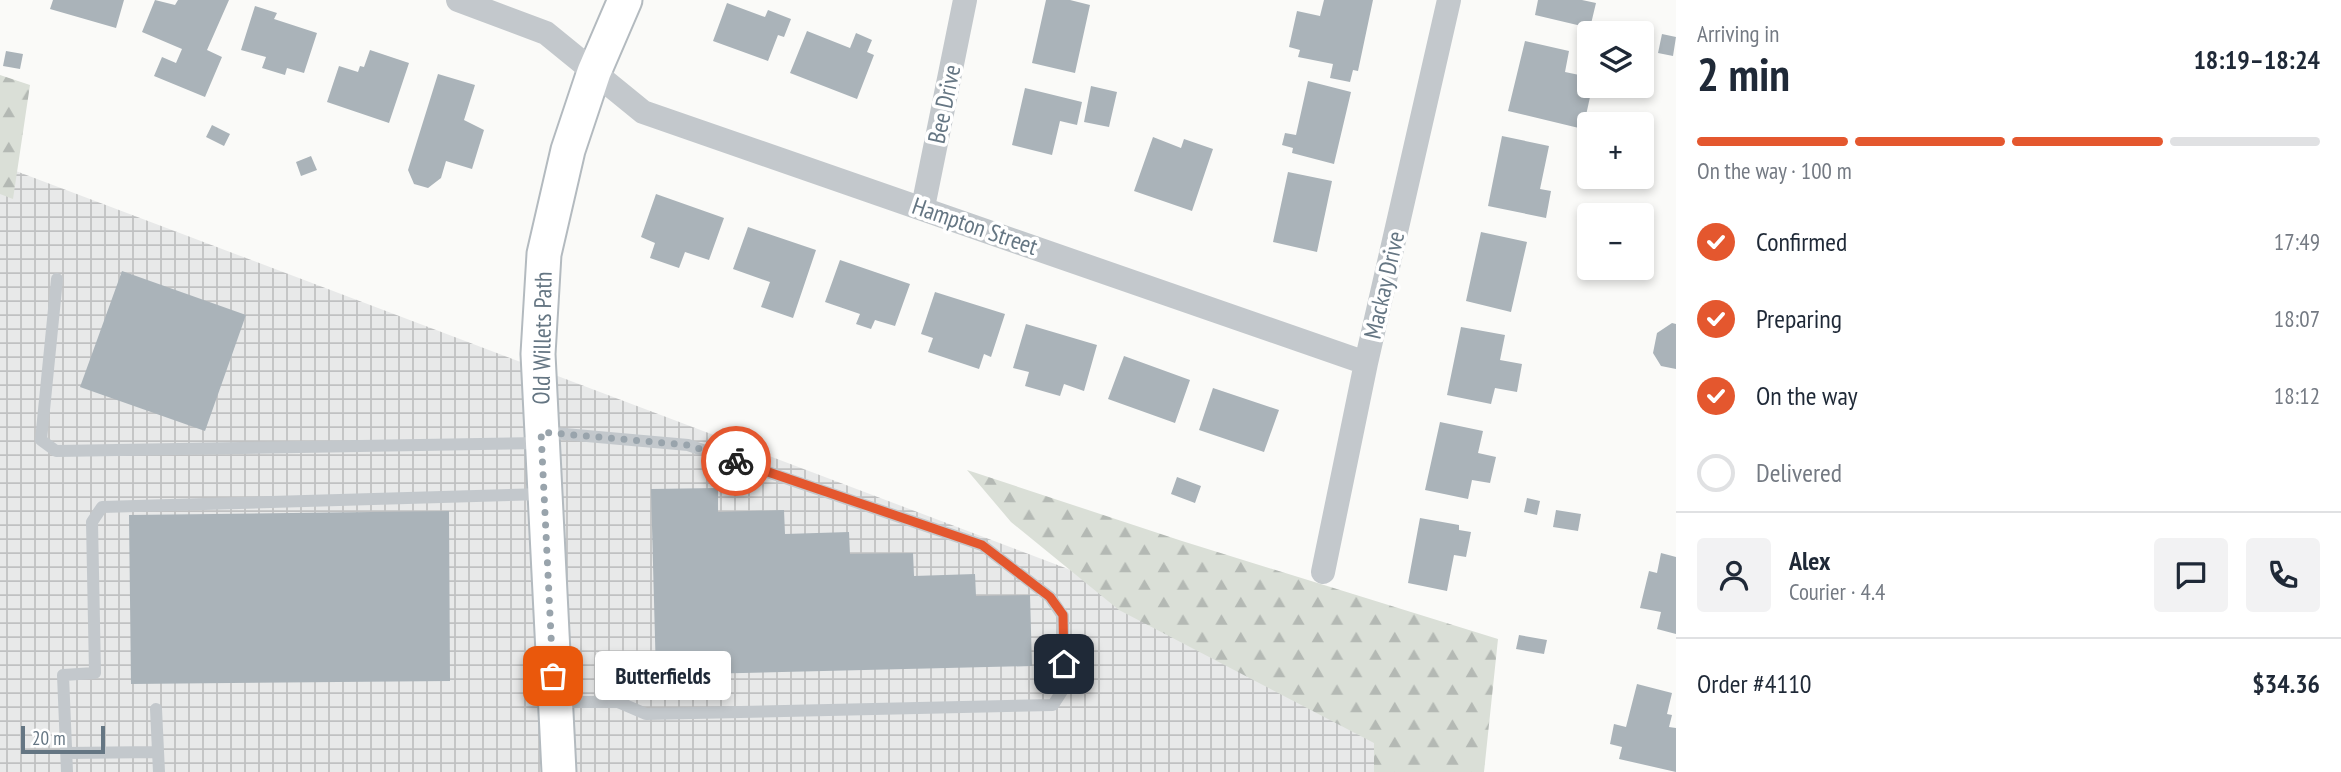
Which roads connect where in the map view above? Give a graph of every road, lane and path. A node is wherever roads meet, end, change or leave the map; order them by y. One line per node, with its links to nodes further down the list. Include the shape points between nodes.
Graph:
1 (458, 0): 5 (street, Hampton Street, via 545,33)
2 (625, 0): 5 (main road, Old Willets Path)
3 (965, 0): 6 (street, Bee Drive)
4 (1449, 0): 8 (street, Mackay Drive)
5 (594, 72): 6 (street, Hampton Street, via 643,112); 9 (main road, Old Willets Path, via 568,150 544,254 538,354)
6 (923, 207): 8 (street, Hampton Street)
7 (57, 279): 9 (lane, via 41,440 56,451)
8 (1366, 363): 11 (street, Mackay Drive)
9 (542, 437): 10 (main road, Old Willets Path); 12 (lane, via 688,445 982,545 1050,597 1063,615 1064,688 1053,705 646,714 618,702)
10 (544, 494): 12 (main road, Old Willets Path); 15 (lane, via 102,507 92,522 95,673 64,675)
11 (1323, 572)
12 (554, 702): 18 (main road, Old Willets Path)
13 (156, 709): 14 (lane)
14 (158, 752): 15 (lane); 17 (lane)
15 (66, 753): 16 (lane)
16 (67, 772)
17 (159, 772)
18 (559, 772)

